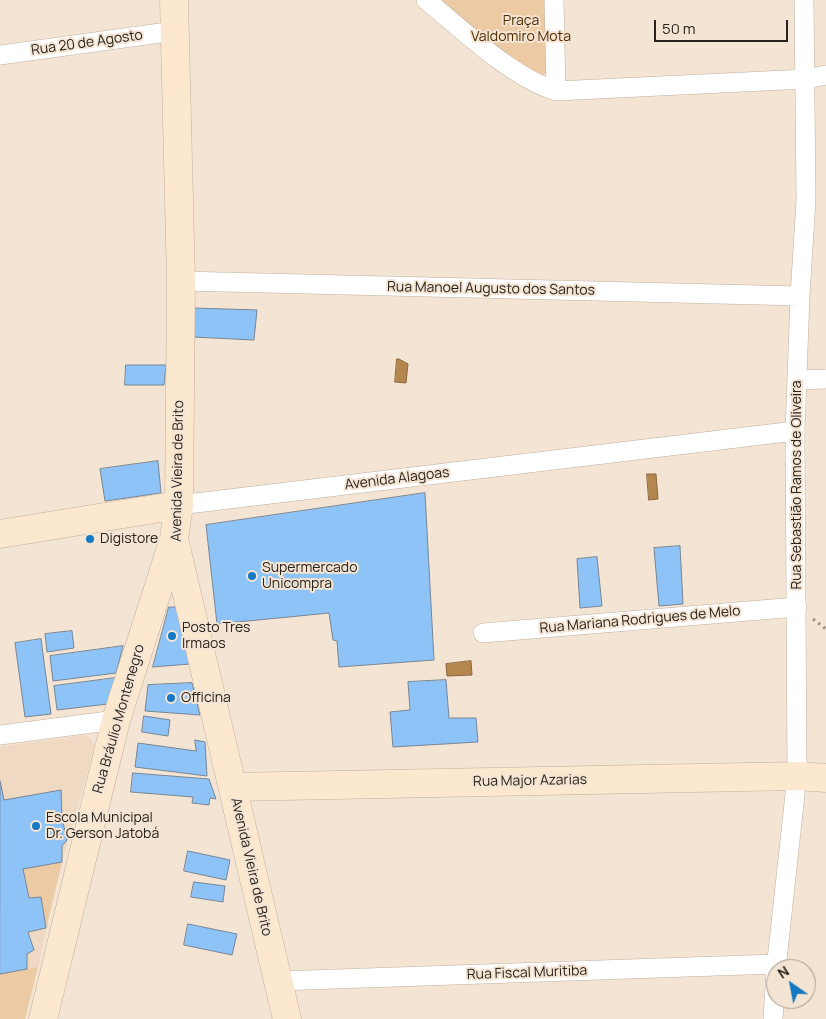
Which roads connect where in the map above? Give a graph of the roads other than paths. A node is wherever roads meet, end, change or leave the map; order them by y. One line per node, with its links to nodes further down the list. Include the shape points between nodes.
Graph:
1 (174, 0): 5 (street, Avenida Vieira de Brito)
2 (426, 0): 9 (street, via 504,63 539,86)
3 (554, 0): 9 (street)
4 (804, 0): 8 (street, Rua Sebastião Ramos de Oliveira)
5 (175, 31): 6 (street, Rua 20 de Agosto); 10 (street, Avenida Vieira de Brito)
6 (0, 55)
7 (826, 75): 8 (street)
8 (806, 79): 9 (street); 11 (street, Rua Sebastião Ramos de Oliveira, via 806,200)
9 (556, 91)
10 (181, 281): 11 (street, Rua Manoel Augusto dos Santos); 15 (street, Avenida Vieira de Brito)
11 (800, 296): 13 (street, Rua Sebastião Ramos de Oliveira)
12 (826, 379): 13 (street)
13 (797, 380): 14 (street, Rua Sebastião Ramos de Oliveira)
14 (795, 431): 15 (street, Avenida Alagoas); 18 (street, Rua Sebastião Ramos de Oliveira)
15 (179, 505): 16 (street, Avenida Alagoas); 17 (street, Avenida Vieira de Brito)
16 (0, 534)
17 (174, 538): 20 (street, Rua Bráulio Montenegro); 24 (street, Avenida Vieira de Brito)
18 (797, 607): 19 (street, Rua Mariana Rodrigues de Melo); 22 (street, Rua Sebastião Ramos de Oliveira)
19 (483, 633)
20 (116, 720): 21 (street); 28 (street, Rua Bráulio Montenegro)
21 (0, 735)
22 (797, 776): 23 (street, Rua Major Azarias); 24 (street, Rua Major Azarias); 25 (street, Rua Sebastião Ramos de Oliveira)
23 (826, 778)
24 (233, 787): 27 (street, Avenida Vieira de Brito)
25 (777, 959)
26 (766, 968): 27 (street, Rua Fiscal Muritiba)
27 (278, 981): 29 (street, Avenida Vieira de Brito)
28 (43, 1019)
29 (287, 1019)

